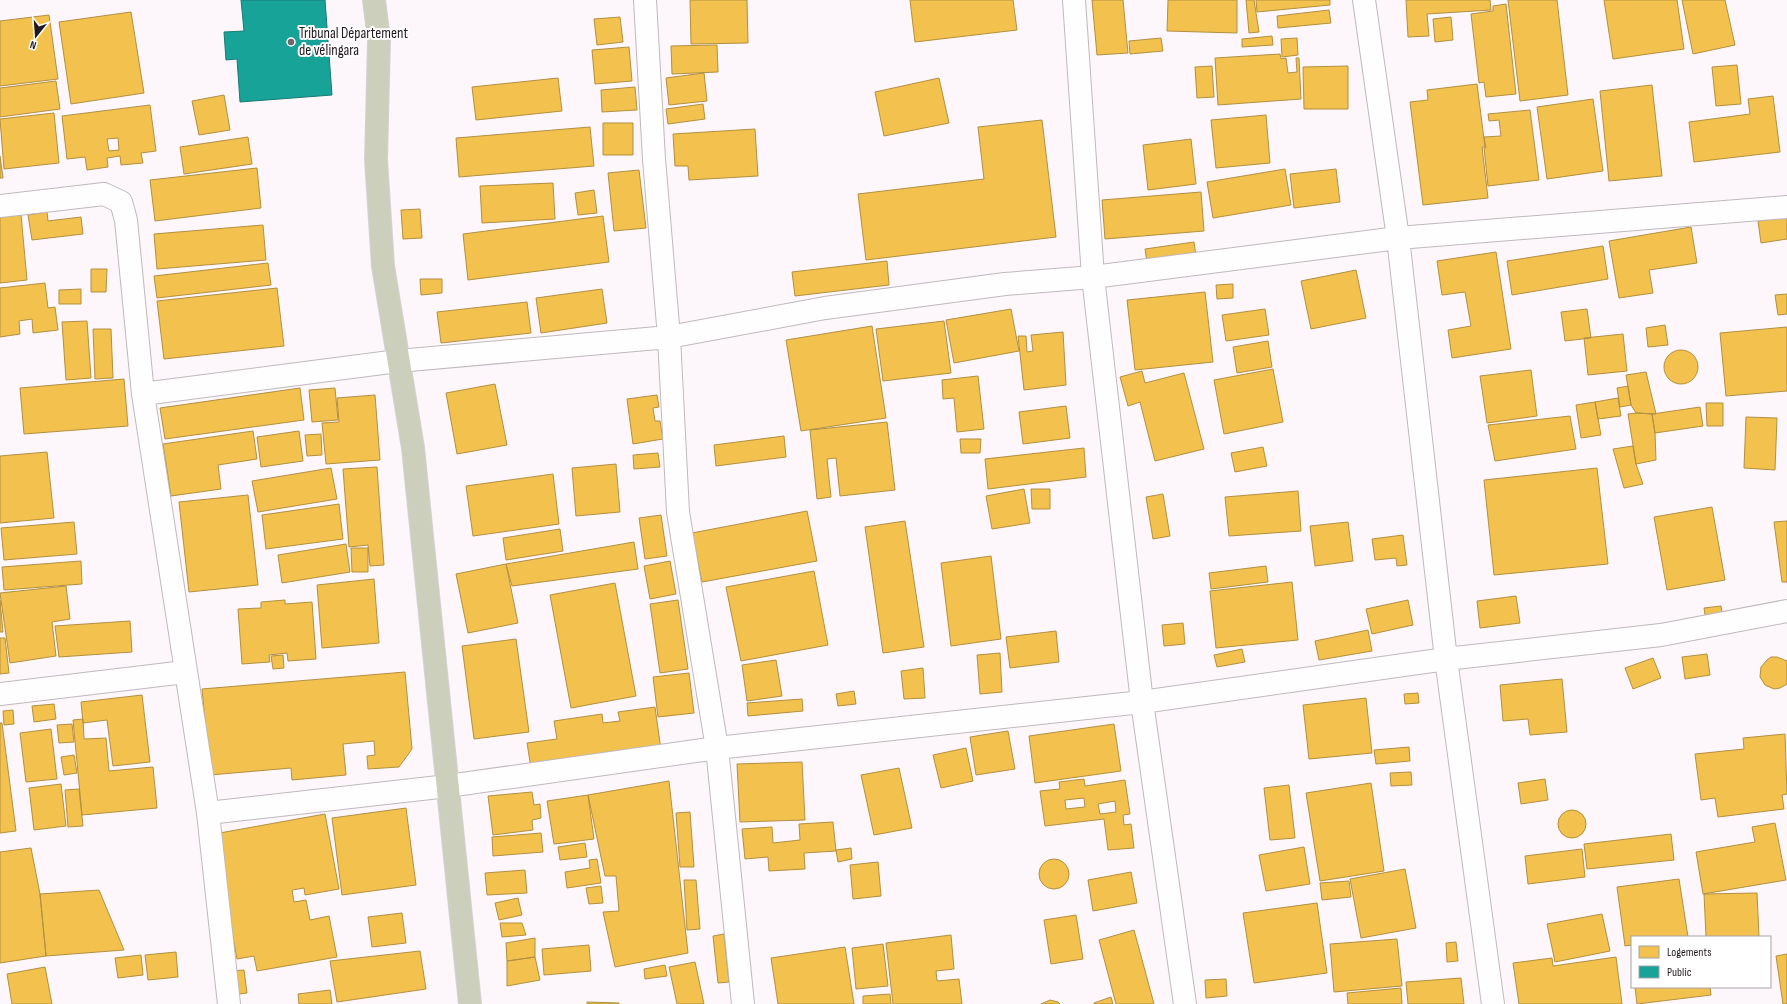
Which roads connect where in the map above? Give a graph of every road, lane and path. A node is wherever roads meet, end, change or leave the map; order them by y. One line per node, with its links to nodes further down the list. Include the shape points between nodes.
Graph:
1 (374, 0): 10 (highway, via 379,40 376,160 383,266)
2 (645, 0): 9 (street, via 654,159)
3 (1074, 0): 8 (street)
4 (1364, 0): 7 (street)
5 (0, 206): 11 (street, via 104,194 121,202 126,220)
6 (1787, 207): 7 (street)
7 (1398, 238): 8 (street); 13 (street)
8 (1093, 277): 9 (street, via 1005,284 825,308); 16 (street)
9 (669, 337): 10 (street); 17 (street, via 678,512)
10 (398, 361): 11 (street); 18 (highway, via 413,448 423,532)
11 (144, 394): 14 (street)
12 (1787, 611): 13 (street, via 1661,635)
13 (1446, 660): 16 (street); 24 (street)
14 (185, 672): 15 (street); 19 (street)
15 (0, 694)
16 (1142, 702): 17 (street); 23 (street)
17 (717, 748): 18 (street); 22 (street)
18 (448, 786): 19 (street); 21 (highway)
19 (208, 813): 20 (street)
20 (229, 1004)
21 (470, 1004)
22 (743, 1004)
23 (1185, 1004)
24 (1493, 1004)

